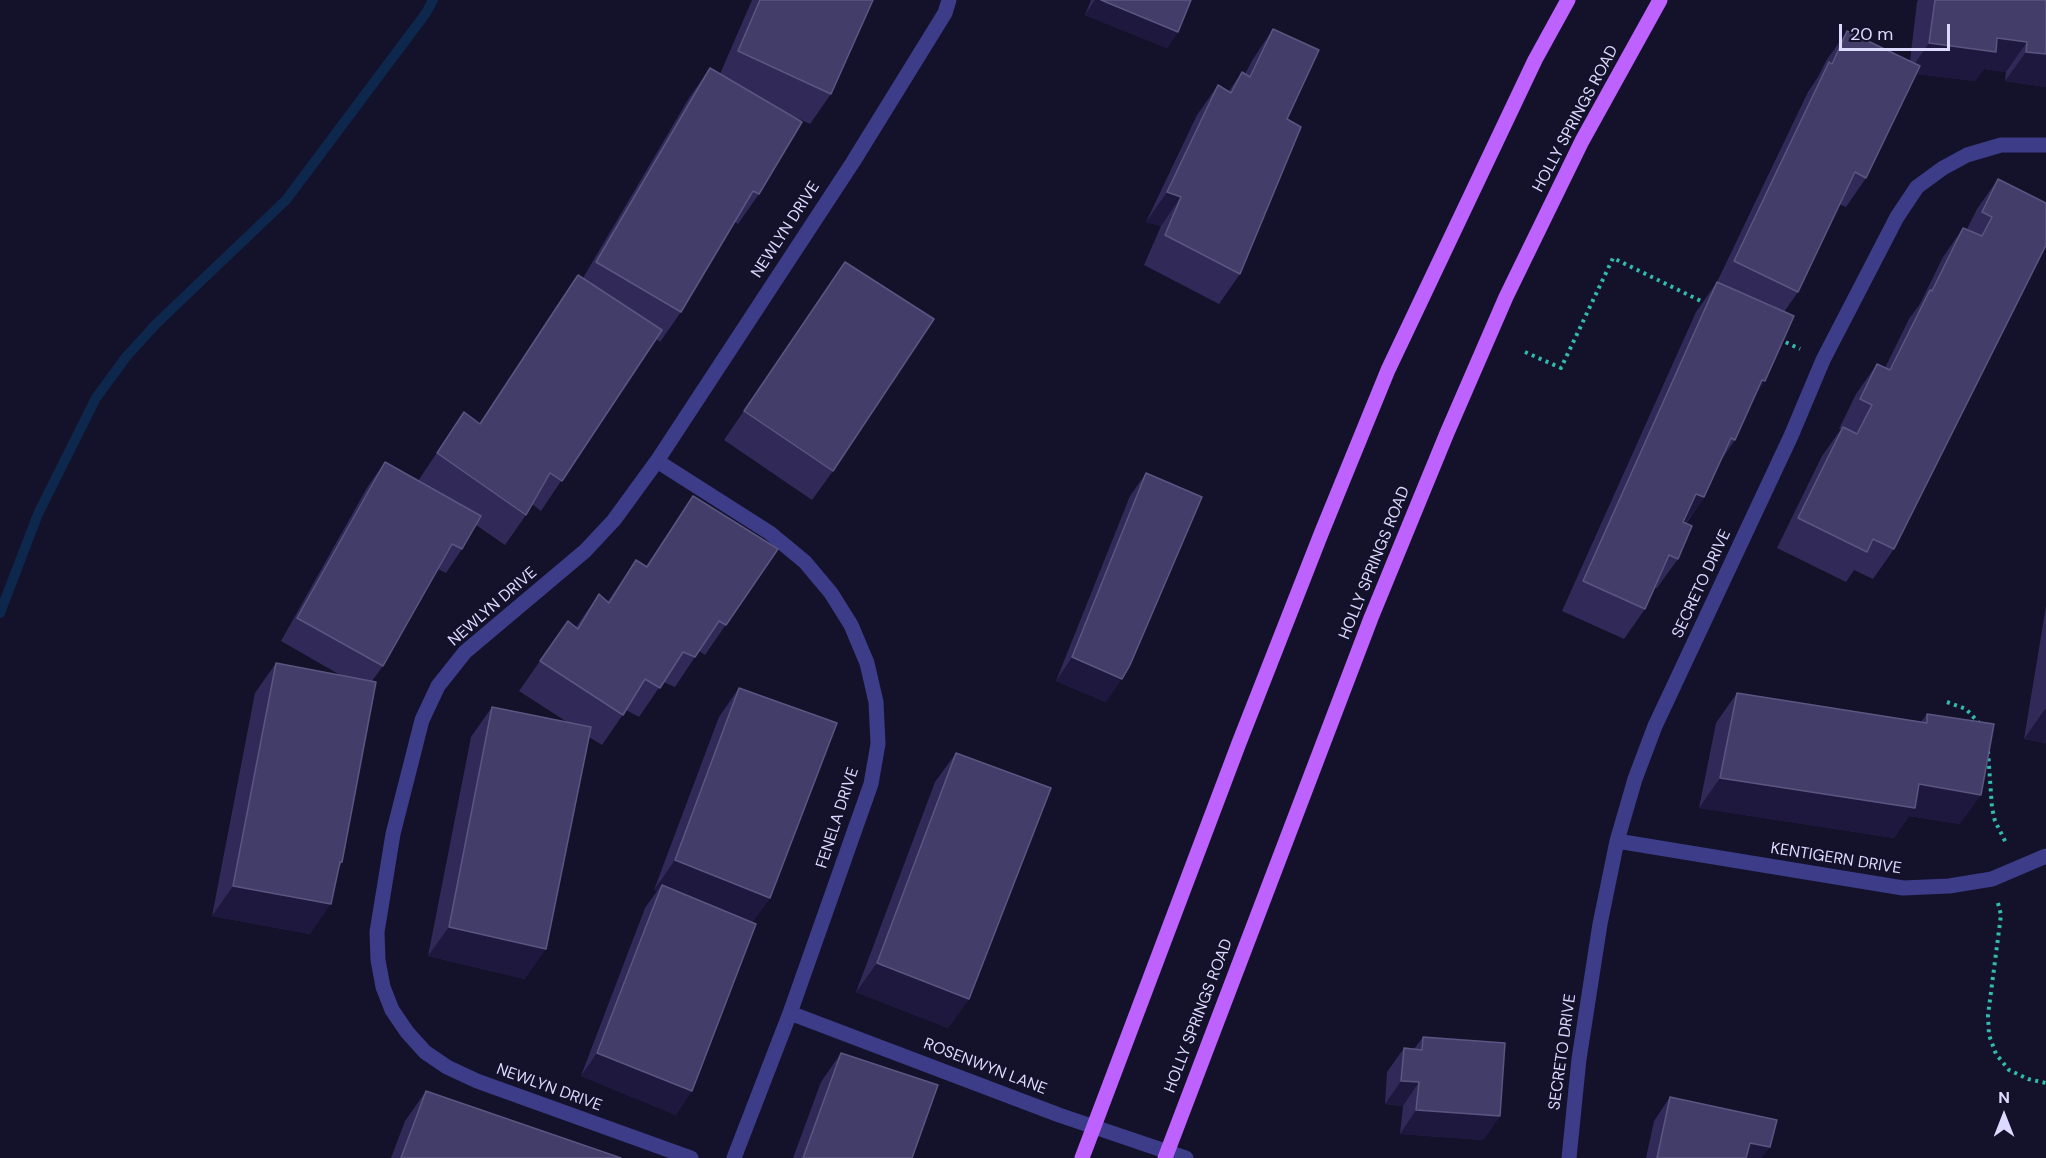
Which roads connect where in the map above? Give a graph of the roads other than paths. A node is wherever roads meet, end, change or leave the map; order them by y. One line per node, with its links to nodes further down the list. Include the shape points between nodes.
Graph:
1 (950, 0): 5 (street, NEWLYN DRIVE, via 859,153)
2 (1568, 0): 9 (main road, via 1535,60 1388,370 1239,743)
3 (1660, 0): 10 (main road, HOLLY SPRINGS ROAD, via 1582,141 1497,318 1371,618)
4 (2046, 145): 6 (street, SECRETO DRIVE, via 2001,145 1967,155 1917,188 1897,217 1823,360 1655,726)
5 (657, 461): 8 (street, FENELA DRIVE, via 770,533 805,562 851,625 876,702 878,744 871,784); 11 (street, NEWLYN DRIVE, via 614,520 585,551 465,652 438,686 422,720 393,834 377,932 378,960 382,987 392,1010 425,1052 447,1067)
6 (1617, 841): 7 (street, KENTIGERN DRIVE, via 1903,888 1992,879); 15 (street, SECRETO DRIVE, via 1579,1059)
7 (2046, 856)
8 (790, 1013): 9 (street, ROSENWYN LANE); 12 (street, FENELA DRIVE)
9 (1093, 1125): 10 (street, ROSENWYN LANE); 13 (main road)
10 (1166, 1155): 14 (street, ROSENWYN LANE)
11 (691, 1158)
12 (734, 1158)
13 (1082, 1158)
14 (1186, 1158)
15 (1569, 1158)

